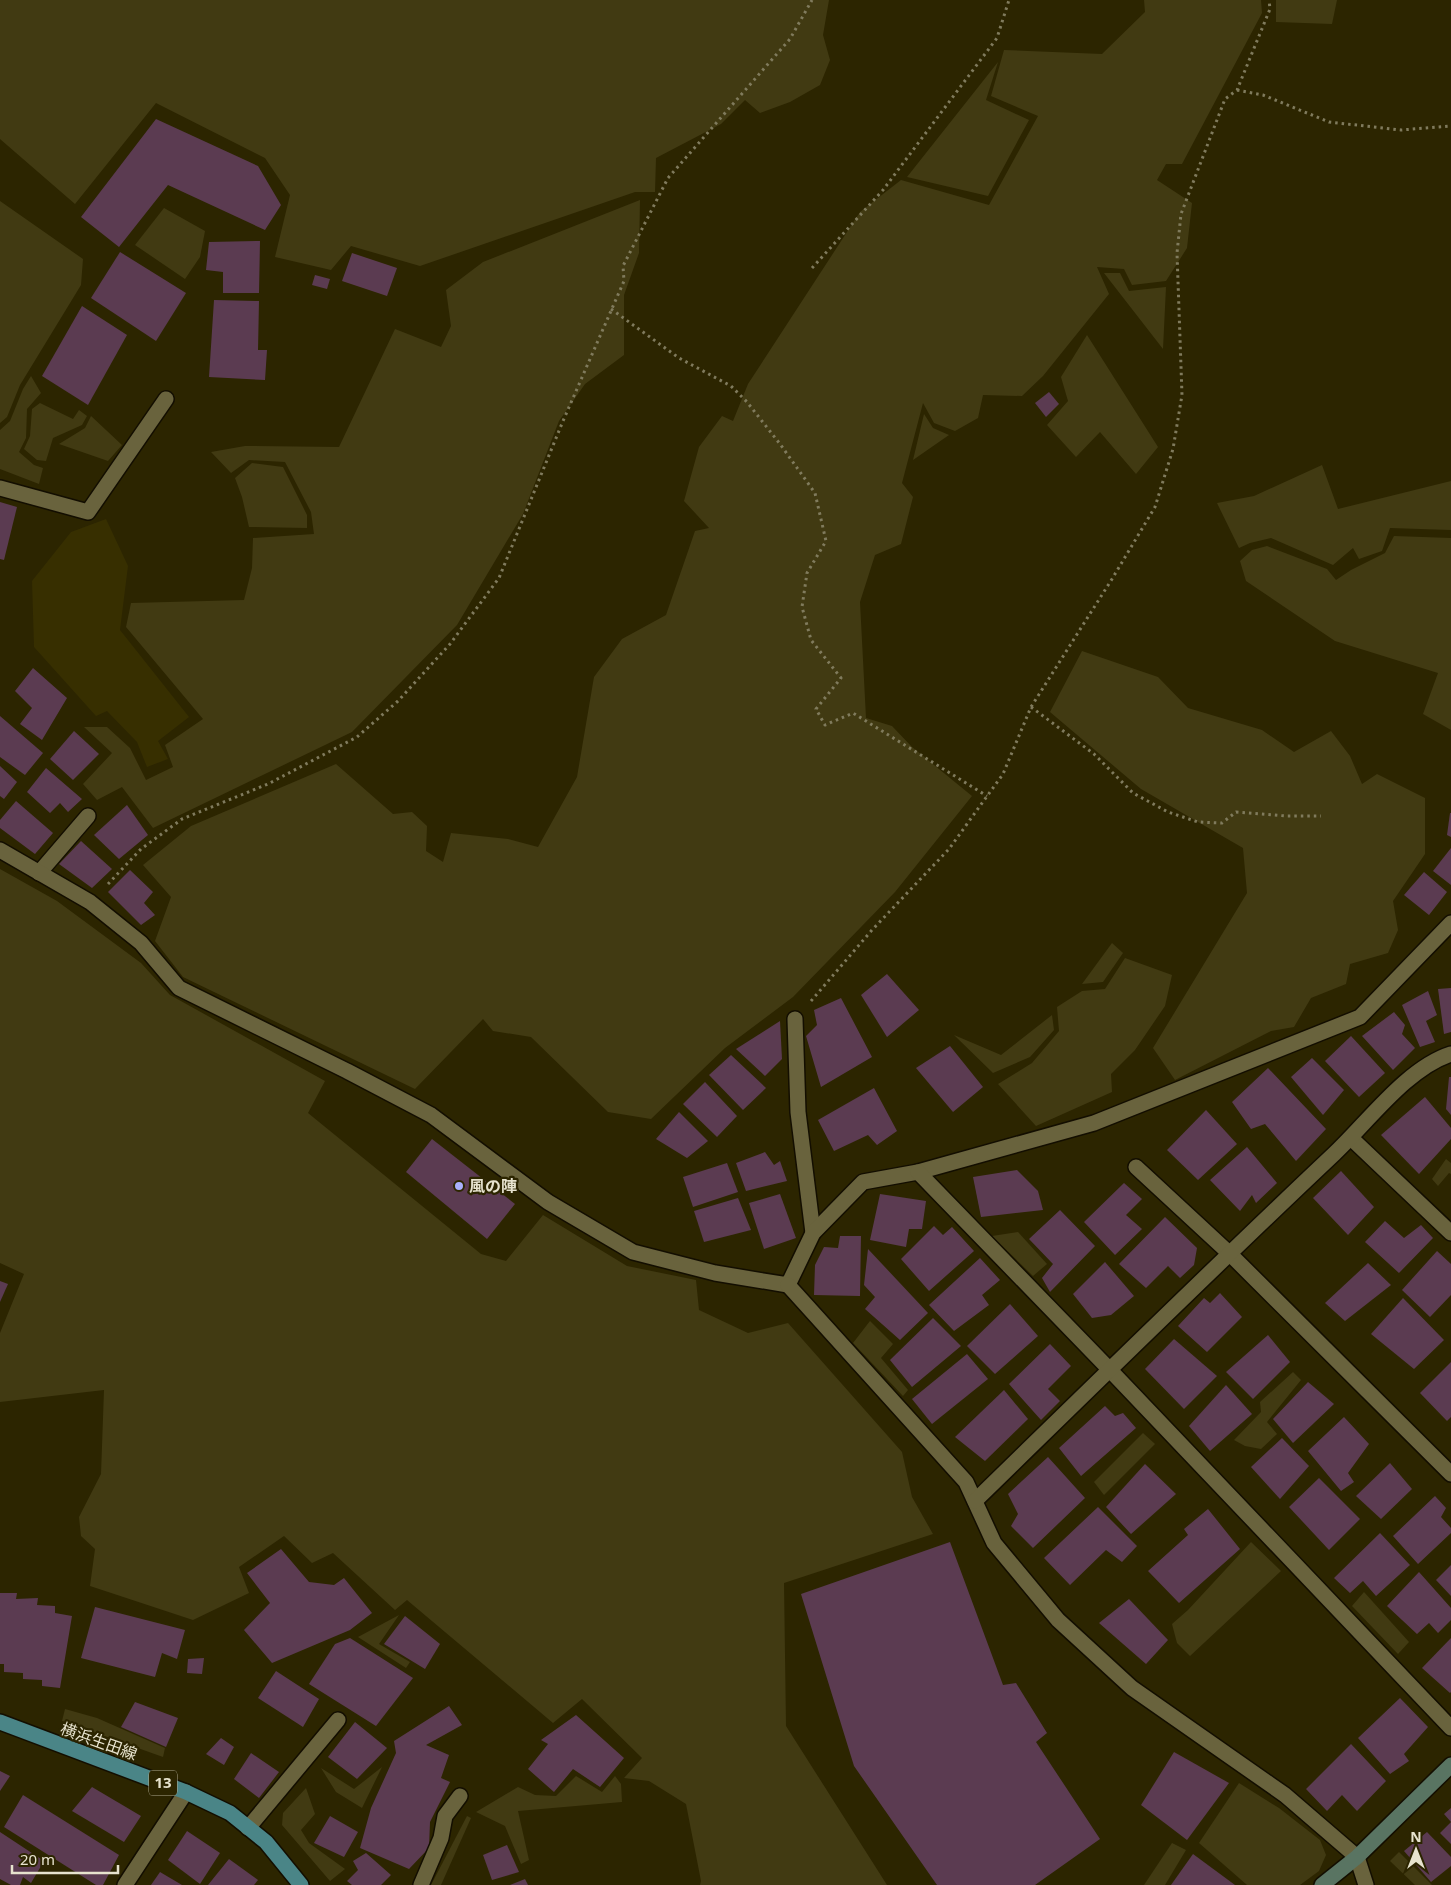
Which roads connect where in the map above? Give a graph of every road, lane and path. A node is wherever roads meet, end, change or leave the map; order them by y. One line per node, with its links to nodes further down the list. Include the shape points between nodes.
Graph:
1 (812, 0): 7 (path, via 790,39 668,178 623,266 624,281)
2 (1009, 0): 6 (path, via 997,38 883,190)
3 (1269, 0): 4 (path, via 1270,10)
4 (1237, 90): 5 (path, via 1264,94 1329,122 1401,130); 10 (path, via 1225,99 1181,214 1177,253 1182,395 1173,449 1155,506)
5 (1451, 126)
6 (812, 268)
7 (611, 309): 11 (path, via 679,358 730,386 775,437 815,493 826,540 807,573 802,608 811,640 841,678 816,709 824,725 853,713); 16 (path, via 499,578 450,644 398,701 357,737 268,784 182,819 142,849)
8 (166, 399): 9 (street, via 88,512)
9 (0, 488)
10 (1031, 707): 11 (path, via 1004,774); 13 (path, via 1094,754 1134,793 1168,812 1198,822 1222,823 1236,812)
11 (987, 796): 18 (path, via 949,849 872,930)
12 (88, 816): 15 (street)
13 (1322, 816)
14 (0, 850): 15 (street)
15 (39, 873): 16 (street)
16 (90, 902): 26 (street, via 140,942 179,988 431,1115 548,1202 633,1252 715,1273)
17 (1451, 923): 22 (street, via 1360,1016 1094,1123)
18 (795, 1019): 23 (street, via 798,1112)
19 (1451, 1054): 20 (street, via 1437,1059 1407,1080)
20 (1351, 1138): 24 (street); 25 (street)
21 (1136, 1167): 25 (street)
22 (918, 1172): 23 (street, via 863,1182); 27 (street)
23 (812, 1233): 26 (street)
24 (1451, 1233)
25 (1229, 1253): 27 (street); 28 (street)
26 (788, 1285): 29 (street, via 966,1482)
27 (1110, 1370): 29 (street); 32 (street)
28 (1451, 1474)
29 (975, 1501): 37 (street, via 994,1543 1058,1620 1132,1688 1285,1795)
30 (338, 1720): 36 (street)
31 (0, 1722): 34 (main road, 横浜生田線 / 13)
32 (1451, 1728)
33 (1451, 1765): 37 (street)
34 (186, 1792): 36 (main road, 横浜生田線 / 13, via 230,1813); 38 (street)
35 (460, 1796): 40 (street, via 445,1816 441,1838)
36 (248, 1828): 39 (main road, 横浜生田線 / 13, via 266,1842)
37 (1356, 1857): 41 (street); 42 (street)
38 (125, 1885)
39 (301, 1885)
40 (421, 1885)
41 (1322, 1885)
42 (1366, 1885)

